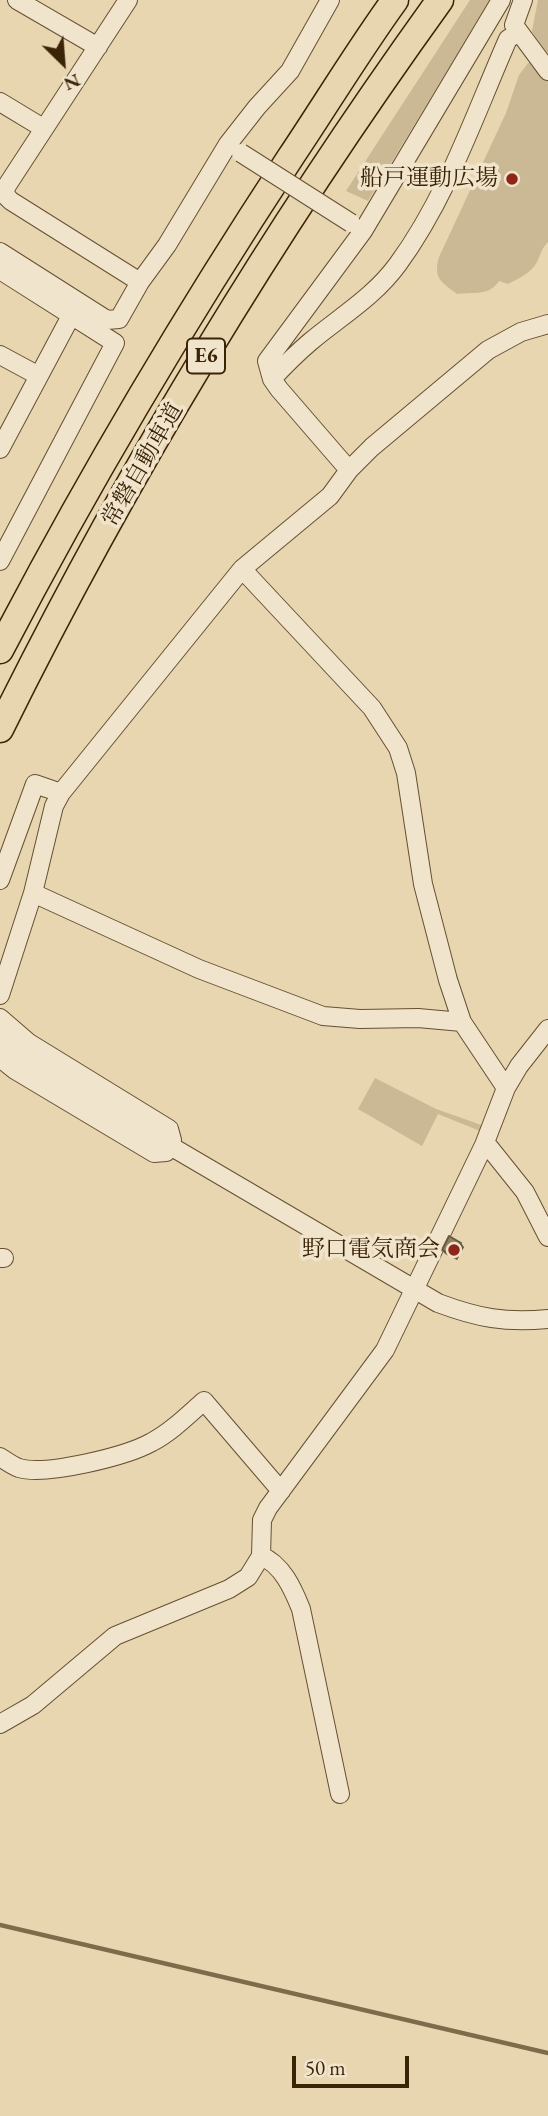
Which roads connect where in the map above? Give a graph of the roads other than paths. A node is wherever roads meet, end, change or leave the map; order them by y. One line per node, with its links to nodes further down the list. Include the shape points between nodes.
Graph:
1 (17, 0): 9 (street)
2 (128, 0): 9 (street)
3 (330, 0): 13 (street, via 290,71 257,107)
4 (395, 0): 27 (highway, 常磐自動車道 / E6, via 170,345)
5 (440, 0): 28 (highway, 常磐自動車道 / E6, via 280,236 205,358 80,576)
6 (501, 0): 14 (street)
7 (523, 0): 8 (street, via 514,25)
8 (519, 32): 10 (street); 22 (street, via 508,39 448,178 397,265 364,301 311,341)
9 (98, 47): 12 (street)
10 (548, 71)
11 (0, 102): 12 (street)
12 (43, 128): 17 (street, via 5,195)
13 (235, 149): 14 (street, bridge); 17 (street)
14 (357, 228): 22 (street, via 267,361)
15 (0, 252): 17 (street, via 107,320 119,319)
16 (0, 270): 18 (street)
17 (140, 282)
18 (72, 314): 21 (street); 25 (street, via 115,343)
19 (548, 324): 24 (street, via 488,350)
20 (0, 355): 21 (street)
21 (39, 376): 23 (street)
22 (272, 379): 24 (street)
23 (0, 449)
24 (349, 470): 26 (street, via 320,505)
25 (3, 549)
26 (242, 569): 29 (street); 34 (street, via 372,708 398,748 423,884)
27 (0, 650)
28 (0, 729)
29 (61, 793): 30 (street, via 35,784); 31 (street)
30 (0, 880)
31 (33, 893): 32 (street); 34 (street, via 199,969 323,1016)
32 (0, 995)
33 (0, 1018): 40 (street, via 29,1043 169,1129)
34 (463, 1022): 38 (street)
35 (548, 1029): 38 (street)
36 (0, 1038): 40 (street, via 53,1076)
37 (0, 1058): 40 (street, via 154,1153 166,1152)
38 (506, 1088): 39 (street)
39 (484, 1145): 41 (street, via 525,1192); 42 (street)
40 (170, 1146): 42 (street)
41 (548, 1237)
42 (415, 1289): 43 (street, via 471,1315 499,1321); 45 (street, via 384,1350)
43 (548, 1319)
44 (0, 1457): 45 (street, via 19,1468 38,1470 127,1453 163,1435 204,1401)
45 (281, 1491): 46 (street, via 262,1520)
46 (261, 1556): 47 (street, via 248,1577 229,1589 115,1636 33,1705); 48 (street, via 278,1567 302,1609)
47 (0, 1724)
48 (340, 1794)

